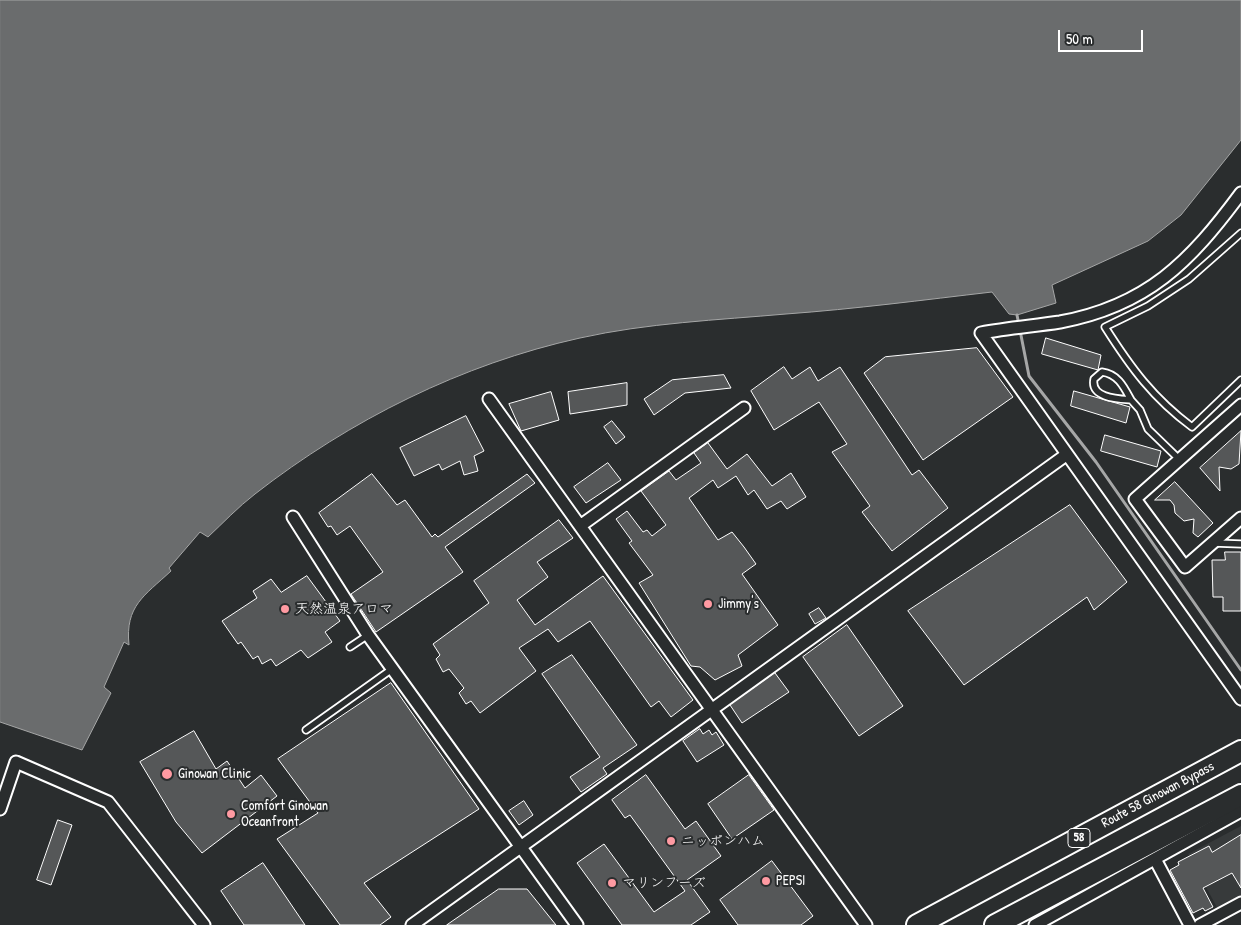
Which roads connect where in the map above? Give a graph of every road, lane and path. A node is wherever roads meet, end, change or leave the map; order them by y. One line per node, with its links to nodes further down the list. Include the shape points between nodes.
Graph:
1 (1241, 193): 8 (street, via 1189,257 1168,277 1141,293 1106,310 1060,322 981,333)
2 (1241, 233): 3 (lane, via 1189,279 1148,306 1105,327 1147,388 1192,427)
3 (1240, 382)
4 (489, 400): 12 (street)
5 (1131, 400): 5 (lane, via 1096,392 1094,379 1102,372 1110,373 1121,382); 9 (lane, via 1140,410 1148,429)
6 (1241, 405): 9 (street)
7 (744, 408): 12 (street)
8 (1066, 454): 18 (street); 19 (street)
9 (1180, 460): 13 (street, via 1136,499 1185,567)
10 (294, 517): 15 (street)
11 (1241, 518): 13 (street)
12 (580, 526): 19 (street)
13 (1212, 542): 14 (lane)
14 (1241, 544)
15 (368, 635): 16 (lane); 17 (street)
16 (350, 647)
17 (392, 669): 20 (lane); 25 (street)
18 (1241, 699)
19 (712, 709): 25 (street); 31 (street)
20 (306, 730)
21 (1241, 751): 32 (highway, Route 58 Ginowan Bypass / 58)
22 (1241, 795): 33 (highway)
23 (0, 809): 28 (street, via 16,762 108,802)
24 (1241, 811): 26 (street)
25 (522, 847): 29 (street); 30 (street)
26 (1155, 859): 34 (street); 35 (street)
27 (1241, 903): 36 (street)
28 (204, 925)
29 (412, 925)
30 (577, 925)
31 (866, 925)
32 (917, 925)
33 (995, 925)
34 (1035, 925)
35 (1190, 925)
36 (1200, 925)

